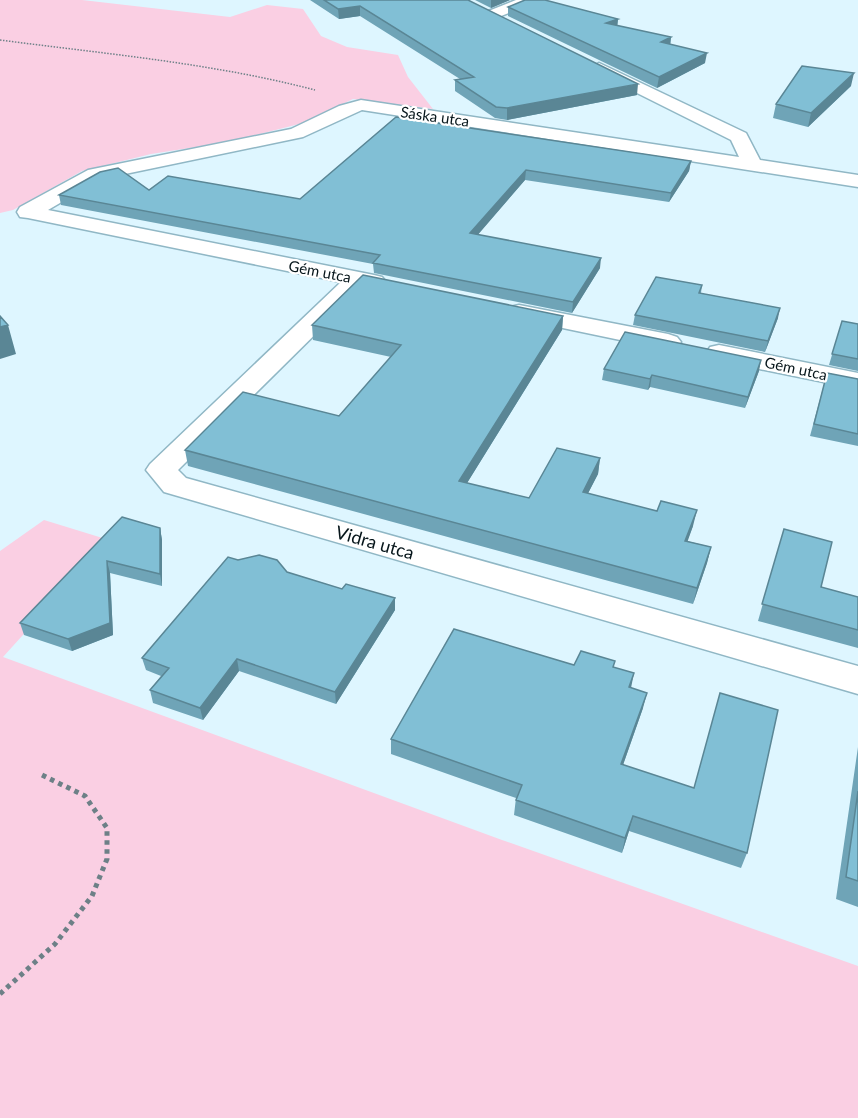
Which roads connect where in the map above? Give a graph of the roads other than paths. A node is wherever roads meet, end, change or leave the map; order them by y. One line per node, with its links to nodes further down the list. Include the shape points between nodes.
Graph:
1 (529, 0): 2 (street, via 486,12)
2 (512, 25)
3 (584, 61): 4 (street, via 739,137)
4 (753, 165): 5 (street, Sáska utca); 6 (street, Sáska utca, via 361,105 296,133 95,174)
5 (858, 181)
6 (28, 213): 7 (street, Gém utca)
7 (358, 279): 8 (street, Gém utca); 11 (street, Vidra utca, via 161,470 175,485)
8 (393, 286)
9 (498, 307): 10 (street, Gém utca)
10 (858, 381)
11 (858, 680)

